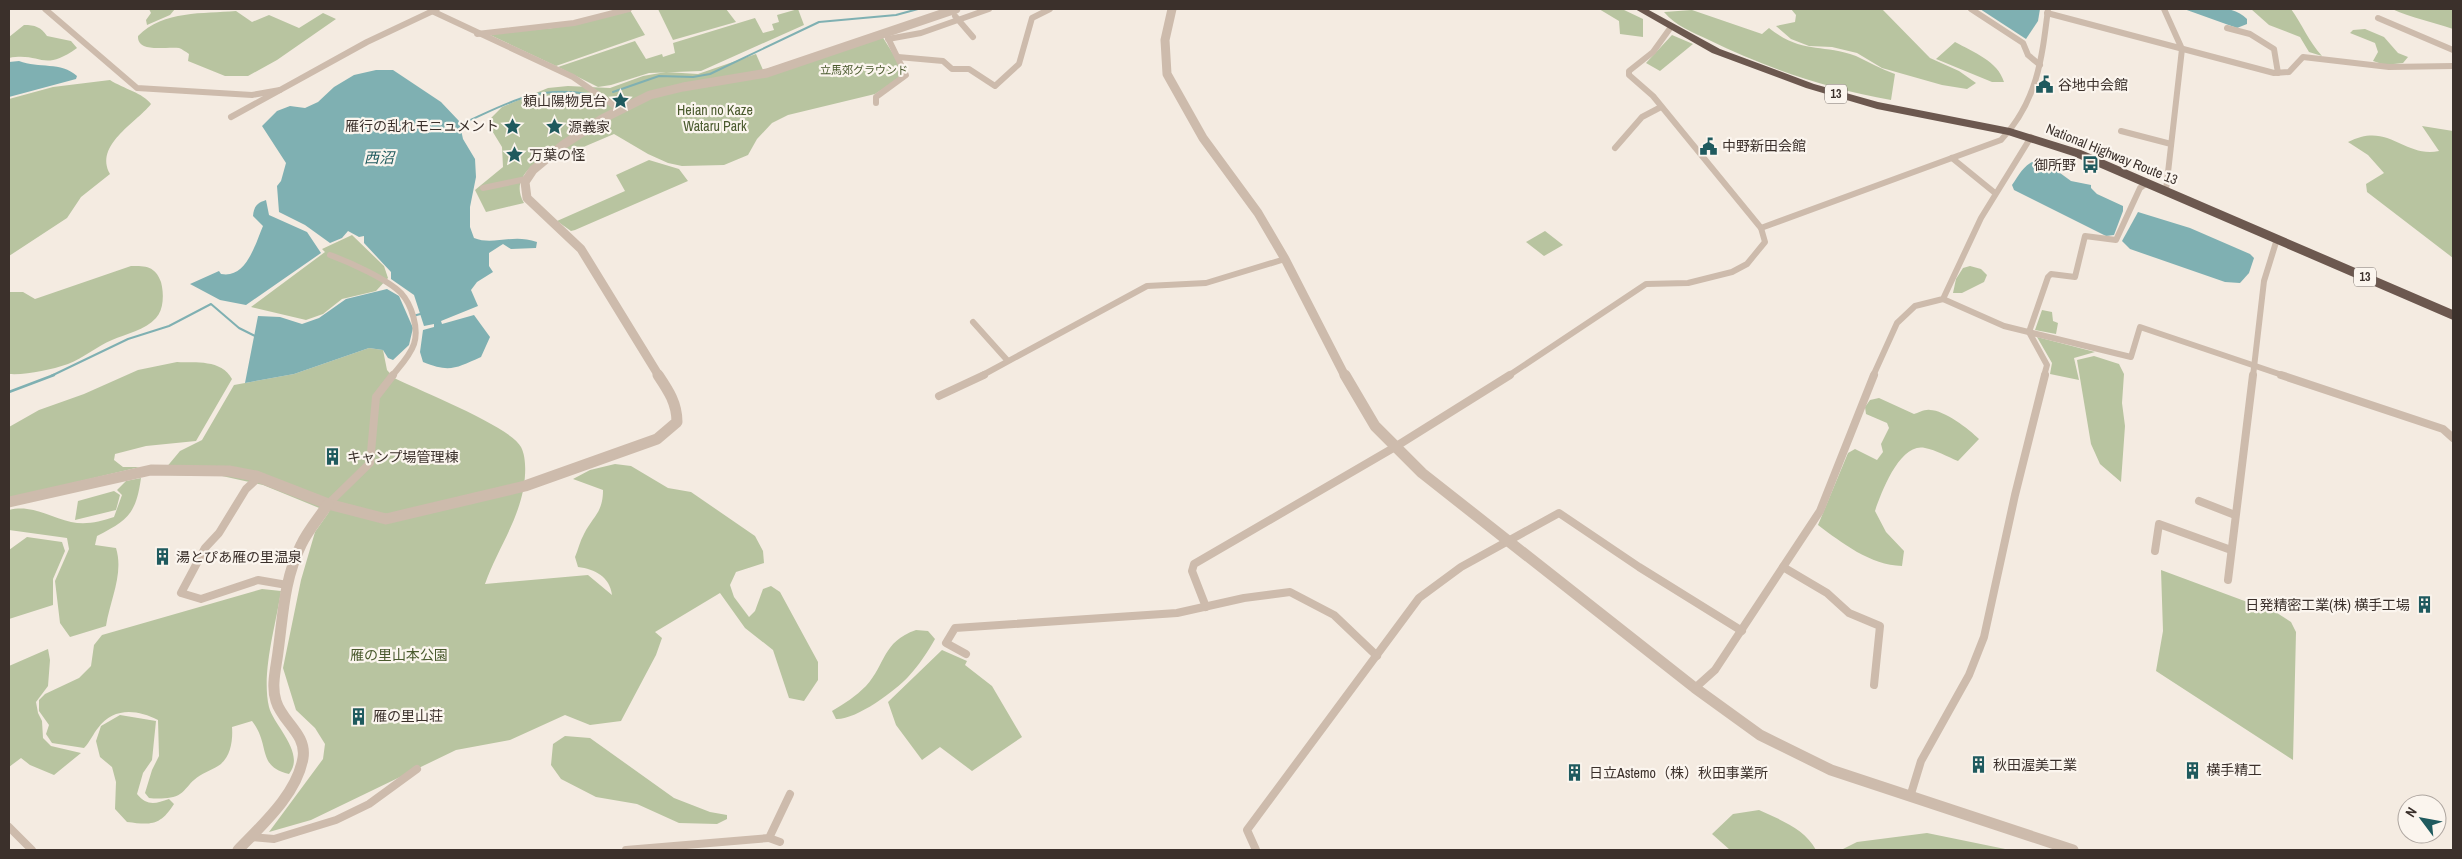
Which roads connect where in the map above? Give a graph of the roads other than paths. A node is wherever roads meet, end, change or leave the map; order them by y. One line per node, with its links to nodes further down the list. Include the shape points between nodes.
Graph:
1 (45, 9): 25 (street, via 138,88 252,95)
2 (629, 9): 16 (street, via 574,23)
3 (989, 9): 13 (street)
4 (1050, 9): 21 (street, via 1032,18 1023,60 1014,72 995,86 969,69 952,68 943,61)
5 (1172, 9): 44 (street, via 1165,40 1167,74 1203,138 1258,213)
6 (1640, 9): 14 (highway, National Highway Route 13 / 13)
7 (1971, 9): 22 (street, via 2023,42 2028,55)
8 (2164, 9): 19 (street)
9 (434, 10): 16 (street); 25 (street)
10 (953, 10): 13 (street); 17 (street)
11 (2048, 11): 19 (street); 22 (street)
12 (2378, 18): 20 (street)
13 (958, 19): 17 (street, via 921,34); 18 (street)
14 (1671, 27): 27 (street, via 1653,52 1629,72); 31 (highway, National Highway Route 13 / 13, via 1740,61 1810,86 1884,107)
15 (2227, 28): 24 (street, via 2250,34 2274,49)
16 (477, 34): 28 (street, via 573,77)
17 (886, 36): 21 (street); 28 (street, via 758,75 649,95)
18 (973, 37)
19 (2182, 49): 24 (street); 33 (street)
20 (2453, 50)
21 (898, 57): 26 (street, via 906,75 876,97)
22 (2040, 65): 31 (street, via 2037,84 2029,102)
23 (2453, 66): 24 (street, via 2389,67 2303,58 2293,71)
24 (2278, 73)
25 (280, 90): 29 (street)
26 (876, 103)
27 (1661, 106): 34 (street, via 1642,117); 41 (street)
28 (619, 109): 36 (street, via 543,161)
29 (231, 117)
30 (2121, 131): 33 (street)
31 (2010, 132): 32 (highway, National Highway Route 13 / 13); 35 (street, via 2001,140)
32 (2031, 137): 37 (highway, National Highway Route 13 / 13); 40 (street)
33 (2171, 144): 39 (street)
34 (1615, 148)
35 (1952, 158): 40 (street); 41 (street)
36 (526, 179): 38 (street); 57 (street, via 524,190 527,198 581,249 673,399 677,422 657,439 506,491 386,519)
37 (2147, 183): 39 (highway, National Highway Route 13 / 13); 48 (street, via 2140,188 2116,240 2085,236 2075,277 2048,276)
38 (483, 188)
39 (2166, 190): 42 (highway, National Highway Route 13 / 13)
40 (1995, 193): 45 (street, via 1958,262)
41 (1761, 228): 53 (street, via 1764,245 1747,264 1732,272 1688,283 1646,284)
42 (2277, 239): 46 (highway, National Highway Route 13 / 13); 50 (street, via 2264,281)
43 (330, 255): 57 (street, via 353,263 401,293 416,326 411,351 376,397 370,463)
44 (1284, 259): 49 (street, via 1206,284 1147,286); 53 (street, via 1361,403 1375,426)
45 (1943, 299): 48 (street, via 2004,326); 62 (street, via 1915,306 1897,323 1820,511)
46 (2453, 315)
47 (973, 322): 49 (street)
48 (2029, 332): 50 (street, via 2130,357 2140,327); 73 (street, via 2047,365 1988,622 1978,657 1913,778)
49 (1007, 360): 51 (street)
50 (2253, 366): 52 (street, via 2442,430); 58 (street)
51 (939, 396)
52 (2453, 438)
53 (1395, 447): 59 (street, via 1422,473); 65 (street, via 1194,564 1192,571)
54 (259, 477): 56 (street, via 229,471 151,470); 57 (street); 64 (street, via 246,489 219,534 205,548 181,593 201,599 258,580)
55 (2199, 501): 58 (street)
56 (9, 502)
57 (328, 504): 64 (street, via 300,544)
58 (2235, 515): 60 (street)
59 (1509, 540): 66 (street, via 1559,513); 68 (street, via 1461,567 1419,598); 70 (street)
60 (2231, 550): 61 (street, via 2159,524); 63 (street)
61 (2155, 551)
62 (1784, 567): 66 (street); 69 (street, via 1827,593 1849,613 1880,626)
63 (2228, 580)
64 (287, 585): 75 (street, via 275,698 282,715 297,729 304,756 293,784)
65 (1206, 607): 67 (street, via 1177,613 955,628 946,643); 68 (street, via 1290,592 1334,615)
66 (1742, 631): 70 (street, via 1715,670)
67 (966, 654)
68 (1377, 656): 81 (street, via 1247,830)
69 (1874, 684)
70 (1695, 688): 73 (street, via 1760,735 1795,754)
71 (417, 769): 75 (street, via 369,804 336,820 274,839)
72 (790, 794): 76 (street)
73 (1910, 797): 82 (street)
74 (9, 827): 78 (street)
75 (250, 837): 79 (street)
76 (769, 838): 77 (street); 80 (street)
77 (780, 842)
78 (32, 850)
79 (238, 850)
80 (626, 850)
81 (1256, 850)
82 (2073, 850)

